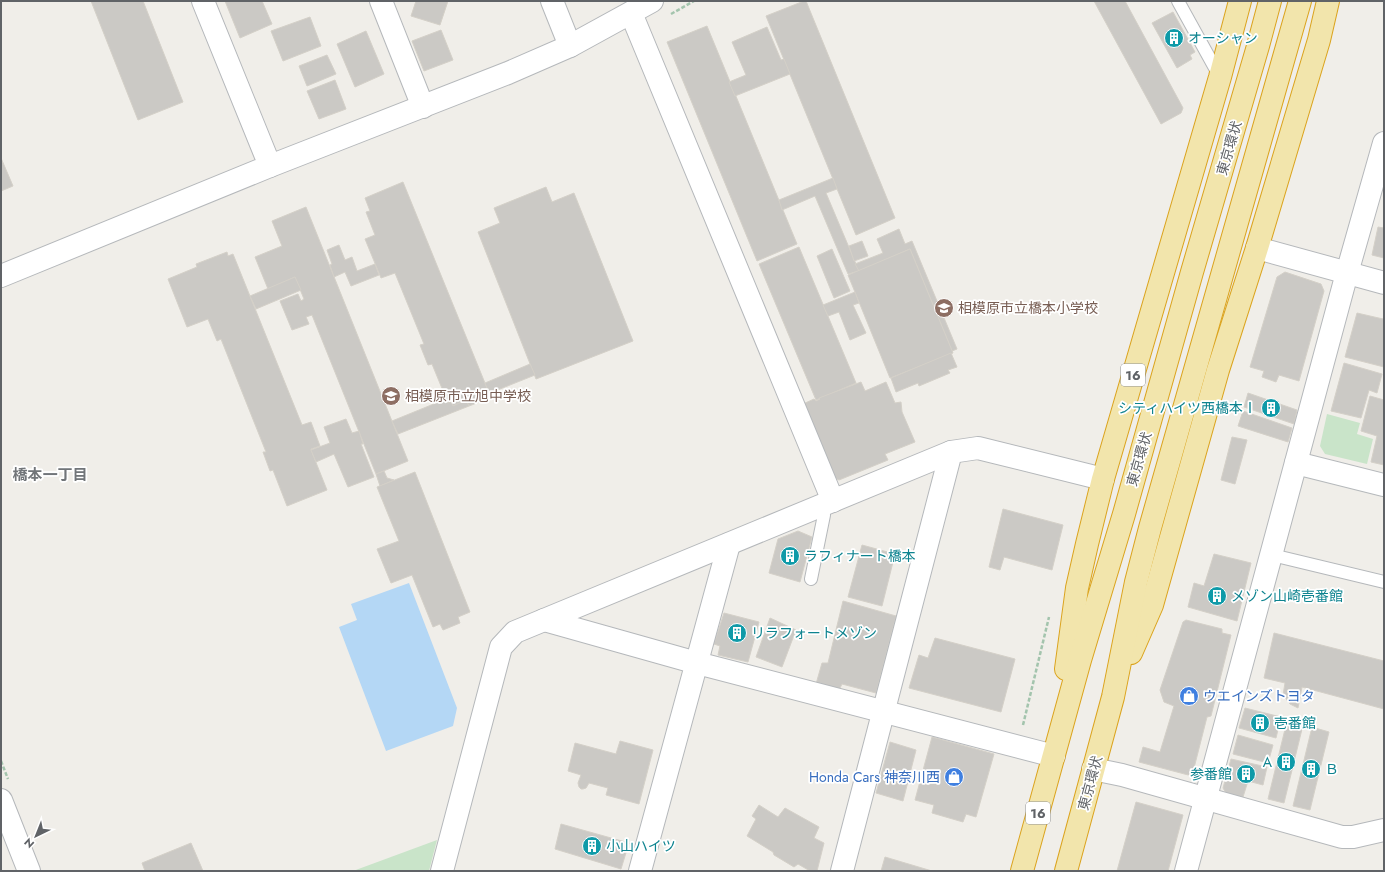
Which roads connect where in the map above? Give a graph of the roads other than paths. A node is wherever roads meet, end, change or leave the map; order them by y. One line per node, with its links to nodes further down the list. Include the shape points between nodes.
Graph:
1 (203, 1): 15 (street)
2 (381, 1): 13 (street)
3 (552, 1): 11 (street)
4 (652, 1): 10 (street)
5 (1178, 1): 12 (lane)
6 (1240, 1): 12 (highway, 16)
7 (1270, 1): 33 (highway, 東京環状 / 16)
8 (1300, 1): 31 (highway, 東京環状, via 1150,528 1136,582)
9 (1328, 1): 16 (highway, via 1317,47)
10 (631, 13): 11 (street); 24 (street)
11 (570, 46): 13 (street)
12 (1220, 77): 22 (highway, 16)
13 (423, 107): 15 (street)
14 (1383, 153): 17 (street)
15 (270, 166): 18 (street)
16 (1257, 248): 17 (street); 31 (highway, via 1218,370 1152,604)
17 (1347, 273): 19 (street); 21 (street)
18 (1, 276)
19 (1384, 283)
20 (952, 452): 22 (street, via 978,448); 24 (street); 32 (street)
21 (1296, 463): 23 (street); 26 (street)
22 (1103, 479): 33 (highway, 16, via 1077,588)
23 (1384, 485)
24 (828, 503): 25 (street); 27 (lane)
25 (729, 544): 29 (street); 30 (street)
26 (1272, 555): 28 (lane); 35 (street)
27 (811, 579)
28 (1384, 582)
29 (544, 620): 30 (street); 39 (street, via 515,632 501,646)
30 (697, 663): 32 (street); 40 (street)
31 (1113, 697): 34 (highway, 東京環状)
32 (884, 712): 33 (street); 41 (street)
33 (1054, 756): 42 (highway, 東京環状 / 16)
34 (1093, 769): 35 (street); 43 (highway, 東京環状)
35 (1205, 799): 37 (street, via 1342,837); 44 (street)
36 (1, 800): 38 (street)
37 (1384, 830)
38 (29, 871)
39 (442, 871)
40 (640, 871)
41 (842, 871)
42 (1022, 871)
43 (1066, 871)
44 (1186, 871)

